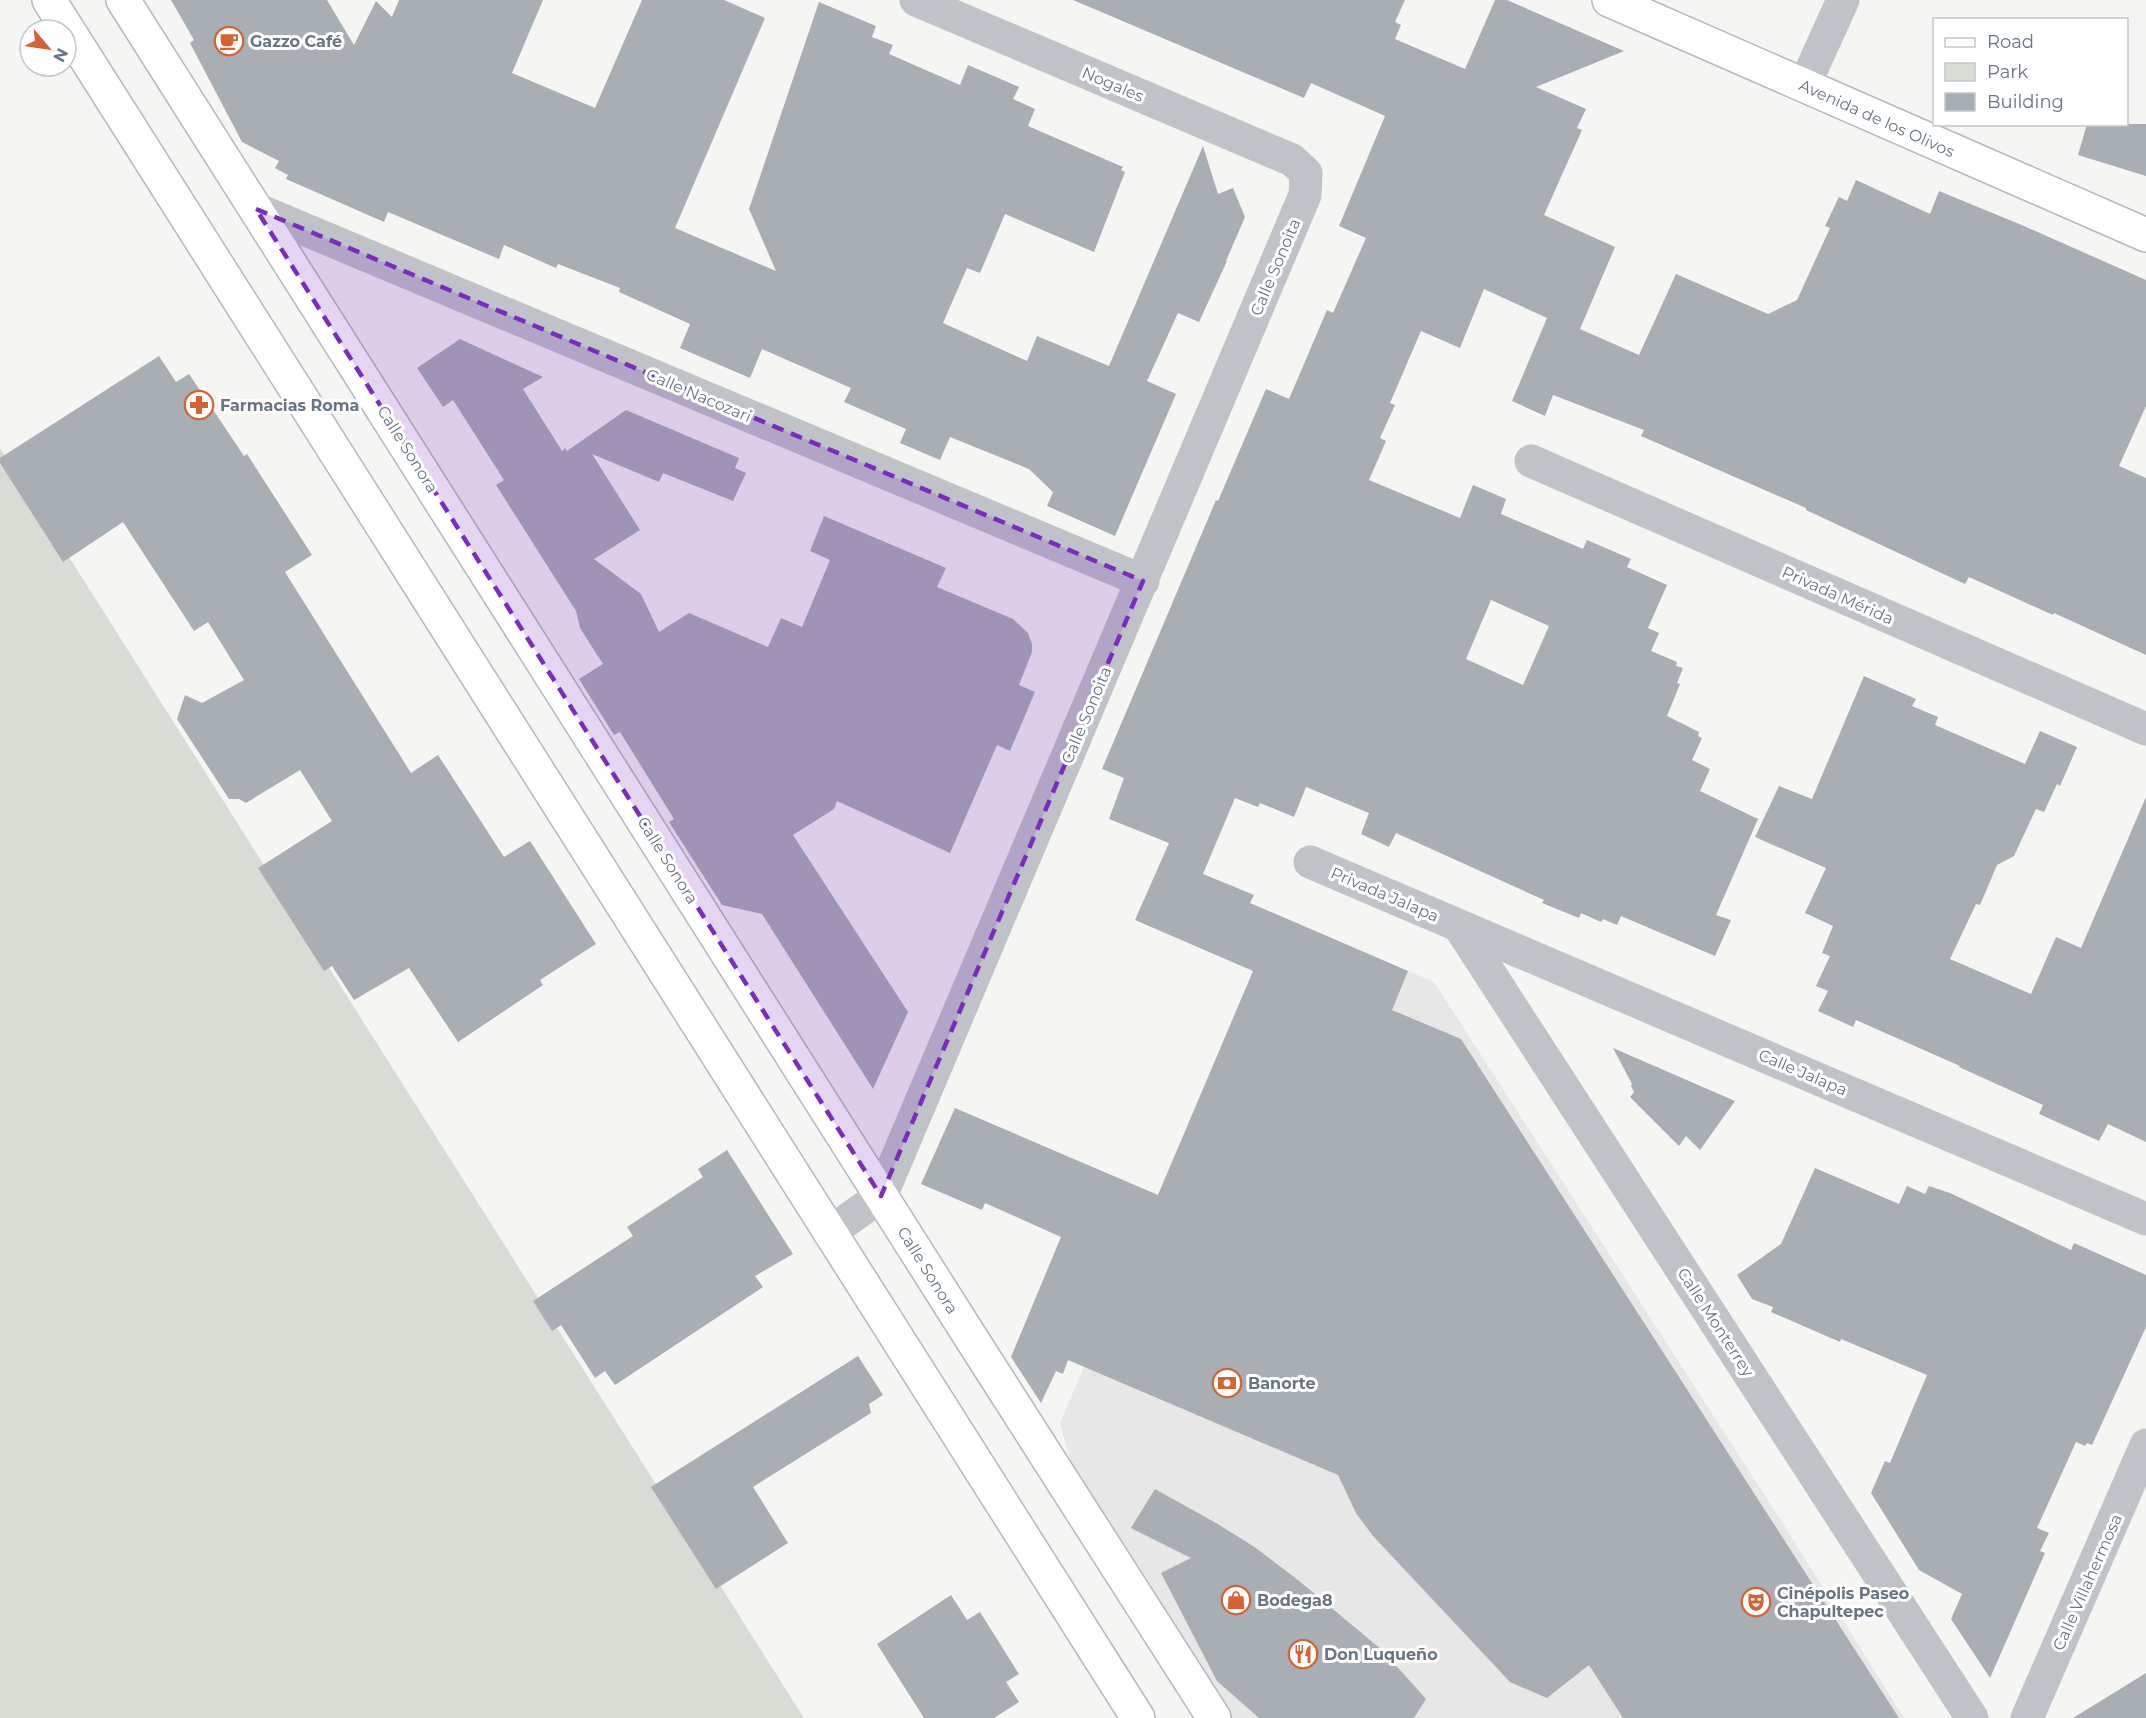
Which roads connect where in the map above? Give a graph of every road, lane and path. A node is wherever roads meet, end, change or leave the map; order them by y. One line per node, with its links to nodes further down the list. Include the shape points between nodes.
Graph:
1 (49, 0): 17 (street)
2 (123, 0): 8 (street, Calle Sonora)
3 (916, 0): 7 (street, Nogales, via 1293,160)
4 (1608, 0): 6 (street, Avenida de los Olivos)
5 (1843, 0): 6 (street)
6 (1803, 86): 9 (street, Avenida de los Olivos)
7 (1306, 173): 11 (street, Calle Sonoita, via 1305,195)
8 (256, 209): 11 (street, Calle Nacozari); 15 (street, Calle Sonora)
9 (2146, 236)
10 (1531, 461): 12 (street, Privada Mérida)
11 (1143, 580): 15 (street, Calle Sonoita)
12 (2146, 729)
13 (1310, 862): 14 (street, Privada Jalapa)
14 (1459, 926): 16 (street, Calle Jalapa); 21 (street, Calle Monterrey)
15 (881, 1196): 17 (street); 20 (street, Calle Sonora)
16 (2146, 1219)
17 (829, 1233): 19 (street)
18 (2146, 1445): 22 (street, Calle Villahermosa)
19 (1138, 1718)
20 (1214, 1718)
21 (1972, 1718)
22 (2027, 1718)

